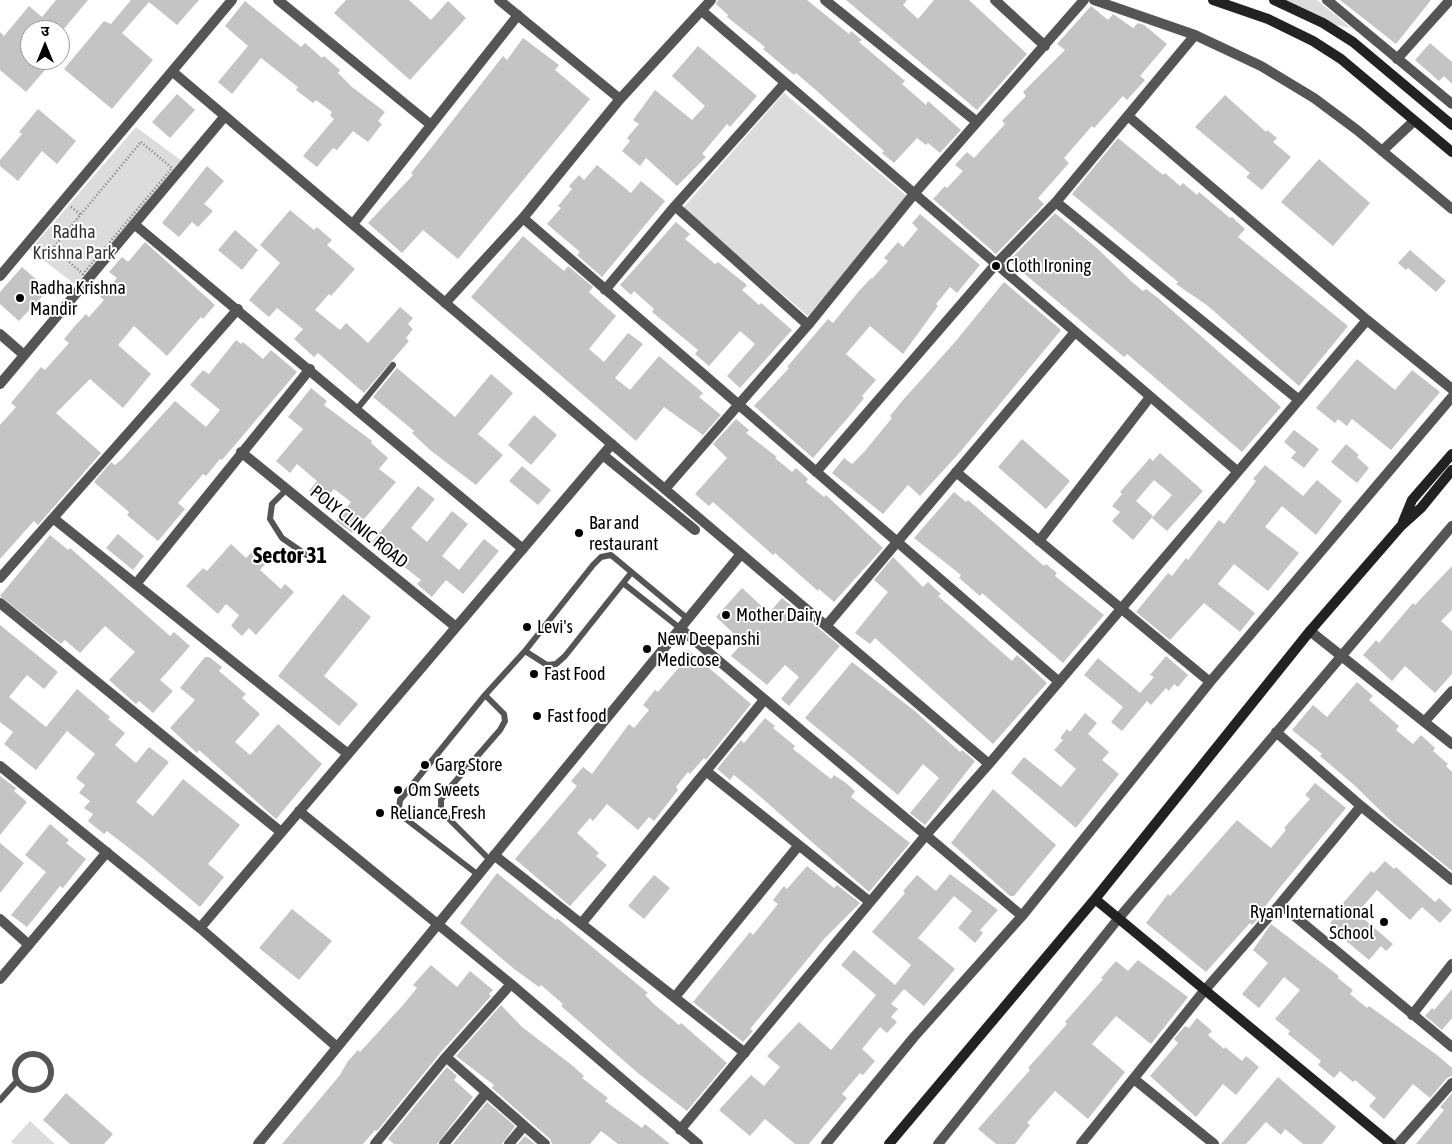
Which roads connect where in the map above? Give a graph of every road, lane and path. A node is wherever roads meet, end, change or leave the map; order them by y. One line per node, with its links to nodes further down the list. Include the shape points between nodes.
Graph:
1 (232, 0): 18 (street)
2 (278, 0): 26 (street)
3 (499, 0): 14 (street)
4 (711, 0): 13 (street)
5 (825, 0): 25 (street)
6 (995, 0): 16 (street)
7 (1084, 0): 16 (street)
8 (1094, 0): 15 (street)
9 (1214, 0): 24 (street, via 1313,40 1341,59)
10 (1274, 0): 27 (street, via 1323,22 1353,42)
11 (1327, 0): 17 (street)
12 (1450, 0): 17 (street)
13 (702, 12): 19 (street); 20 (street)
14 (518, 15): 20 (street); 26 (street)
15 (1195, 35): 23 (street); 28 (street, via 1262,66 1314,98)
16 (1045, 46): 25 (street)
17 (1397, 58): 21 (street)
18 (173, 72): 22 (street); 39 (street)
19 (785, 83): 30 (street); 32 (street)
20 (620, 99): 34 (street)
21 (1452, 104)
22 (225, 116): 35 (street); 36 (street)
23 (1128, 116): 31 (street); 43 (street)
24 (1414, 121): 28 (street); 29 (street)
25 (977, 122): 30 (street)
26 (431, 125): 36 (street)
27 (1452, 125)
28 (1382, 151): 33 (street)
29 (1452, 152)
30 (914, 194): 38 (street); 44 (street)
31 (1056, 202): 38 (street); 54 (street)
32 (675, 206): 40 (street); 44 (street)
33 (1452, 209)
34 (523, 218): 40 (street); 41 (street)
35 (134, 224): 42 (street); 47 (street)
36 (353, 224): 41 (street)
37 (53, 248): 37 (path, via 141,142 172,168 83,274)
38 (996, 264): 45 (street); 63 (street)
39 (0, 276)
40 (605, 290): 55 (street)
41 (445, 303): 57 (street)
42 (238, 309): 49 (street); 67 (street)
43 (1367, 320): 51 (street); 54 (street)
44 (808, 325): 55 (street)
45 (1075, 332): 52 (street); 64 (street)
46 (0, 334): 47 (street)
47 (24, 355): 50 (street)
48 (393, 365): 56 (lane)
49 (310, 369): 56 (street); 58 (street)
50 (0, 384)
51 (1452, 389)
52 (1150, 397): 62 (street); 71 (street)
53 (1452, 397): 90 (street)
54 (1299, 400): 62 (street)
55 (738, 405): 63 (street); 66 (street)
56 (357, 409): 73 (street)
57 (612, 444): 60 (street); 66 (street)
58 (241, 452): 65 (street, POLY CLINIC ROAD); 79 (street)
59 (1452, 454): 68 (street, via 1412,500)
60 (603, 455): 70 (street); 73 (street)
61 (1452, 470): 68 (street, via 1421,508)
62 (1236, 471): 81 (street)
63 (816, 472): 72 (street)
64 (956, 472): 71 (street); 72 (street)
65 (287, 489): 75 (lane, via 272,504 270,519 282,538); 84 (street, POLY CLINIC ROAD)
66 (665, 489): 74 (street)
67 (53, 518): 77 (street); 79 (street)
68 (1401, 526): 86 (street)
69 (1452, 526): 88 (street)
70 (695, 530)
71 (1039, 541): 81 (street)
72 (897, 542): 83 (street); 89 (street)
73 (523, 549): 84 (street)
74 (741, 554): 82 (street); 83 (street)
75 (308, 556)
76 (632, 573): 78 (lane); 82 (lane); 87 (lane, via 611,555 601,557)
77 (0, 578)
78 (623, 583): 85 (lane); 87 (lane, via 556,664 547,665)
79 (136, 584): 97 (street)
80 (0, 603): 103 (street)
81 (1121, 608): 89 (street); 90 (street)
82 (688, 619): 85 (street)
83 (826, 626): 98 (street)
84 (456, 627): 97 (street)
85 (681, 629): 93 (street); 107 (street)
86 (1310, 632): 88 (street); 110 (street)
87 (525, 651): 92 (lane)
88 (1342, 656): 94 (street); 95 (street)
89 (1058, 681): 98 (street)
90 (1210, 682): 113 (street)
91 (1452, 691): 94 (street)
92 (485, 695): 107 (lane, via 504,714 505,721 446,792 441,808); 108 (lane, via 400,800 402,816)
93 (764, 700): 100 (street); 104 (street)
94 (1425, 722): 96 (street)
95 (1276, 732): 101 (street); 115 (street)
96 (1452, 744)
97 (348, 754): 102 (street)
98 (989, 764): 104 (street)
99 (0, 766): 106 (street)
100 (706, 771): 105 (street); 117 (street)
101 (1360, 806): 109 (street); 112 (street)
102 (299, 811): 103 (street); 116 (street)
103 (281, 832): 118 (street)
104 (926, 835): 111 (street); 113 (street)
105 (799, 845): 111 (street); 124 (street)
106 (107, 852): 118 (street); 119 (street)
107 (492, 857): 108 (street); 117 (street)
108 (478, 874): 116 (street)
109 (1452, 880)
110 (1095, 899): 115 (street); 145 (street)
111 (870, 902): 128 (street)
112 (1280, 904): 123 (street); 125 (street)
113 (1022, 916): 144 (street, via 914,1037)
114 (0, 918): 119 (street)
115 (1118, 919): 123 (street); 146 (street)
116 (438, 924): 122 (street); 126 (street)
117 (581, 924): 124 (street)
118 (200, 928): 126 (street)
119 (30, 945): 121 (street)
120 (1452, 964): 125 (street)
121 (0, 979)
122 (511, 984): 129 (street); 136 (street)
123 (1204, 991): 130 (street); 149 (street)
124 (675, 997): 128 (street)
125 (1412, 1014): 127 (street)
126 (337, 1047): 138 (street)
127 (1452, 1047)
128 (745, 1053): 136 (street)
129 (446, 1057): 133 (street); 139 (street)
130 (1134, 1078): 137 (street); 147 (street)
131 (17, 1081): 131 (lane, via 15,1066 24,1056 38,1054 48,1063 50,1077 41,1087 27,1089); 134 (lane)
132 (1452, 1083): 150 (street)
133 (486, 1093): 135 (street); 140 (street)
134 (0, 1100)
135 (524, 1126): 141 (street); 142 (street)
136 (680, 1130): 143 (street)
137 (1202, 1140): 148 (street)
138 (258, 1144)
139 (375, 1144)
140 (444, 1144)
141 (508, 1144)
142 (545, 1144)
143 (698, 1144)
144 (826, 1144)
145 (890, 1144)
146 (938, 1144)
147 (1081, 1144)
148 (1214, 1144)
149 (1391, 1144)
150 (1398, 1144)

